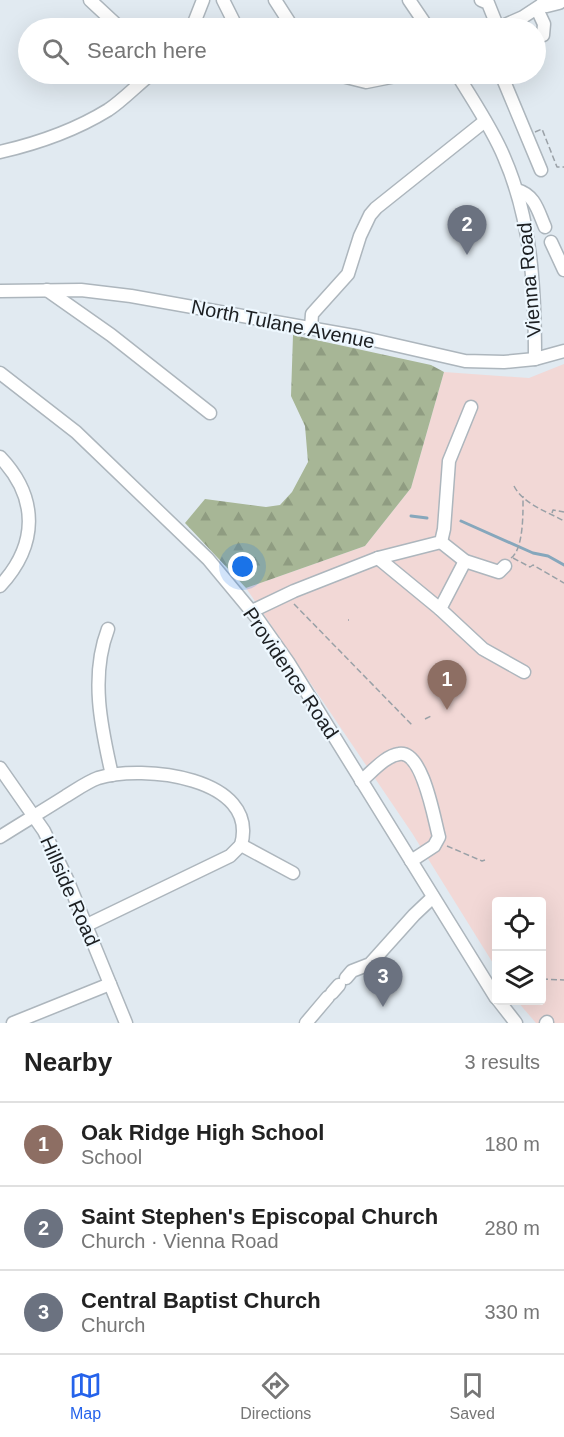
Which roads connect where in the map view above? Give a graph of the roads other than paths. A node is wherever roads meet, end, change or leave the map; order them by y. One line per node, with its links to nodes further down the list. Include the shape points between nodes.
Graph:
1 (90, 0): 8 (street)
2 (203, 0): 9 (street)
3 (223, 0): 10 (street)
4 (275, 0): 11 (street)
5 (411, 1): 12 (street)
6 (487, 1): 13 (street)
7 (548, 3): 14 (street); 15 (street)
8 (109, 18)
9 (196, 18)
10 (232, 18)
11 (287, 18)
12 (422, 18)
13 (494, 18)
14 (518, 18)
15 (545, 18)
16 (139, 84): 20 (street, via 110,108 74,129)
17 (463, 84): 19 (street, Vienna Road)
18 (505, 84): 21 (street)
19 (485, 121): 22 (street, Vienna Road); 28 (street, via 376,208 360,236 348,274 312,314)
20 (0, 152)
21 (541, 170)
22 (517, 190): 23 (street, via 527,193); 30 (street, Vienna Road, via 529,246)
23 (545, 227)
24 (551, 242): 25 (street)
25 (564, 270)
26 (47, 290): 27 (street, North Tulane Avenue); 28 (street, North Tulane Avenue, via 131,296); 33 (street)
27 (0, 291)
28 (311, 328): 30 (street, North Tulane Avenue, via 465,361)
29 (564, 351): 30 (street, North Tulane Avenue)
30 (535, 358)
31 (0, 373): 41 (street, Providence Road, via 76,432 208,559)
32 (471, 406): 35 (street, via 449,461)
33 (210, 413)
34 (0, 457): 39 (street, via 22,487 29,510 23,553)
35 (441, 542): 36 (street); 37 (street)
36 (378, 558): 40 (street); 41 (street)
37 (465, 561): 38 (street, via 499,572); 40 (street)
38 (508, 561)
39 (0, 586)
40 (440, 609): 43 (street, via 483,649)
41 (252, 611): 46 (street, Providence Road)
42 (108, 629): 45 (street, via 98,679)
43 (524, 672)
44 (0, 768): 47 (street, Hillside Road)
45 (112, 775): 47 (street, via 95,780); 49 (street, via 142,773 207,785 227,796 235,806 243,821)
46 (361, 781): 50 (street, Providence Road); 50 (street, via 398,754 407,754 421,771 439,837 434,846)
47 (34, 815): 48 (street); 53 (street, Hillside Road)
48 (0, 837)
49 (241, 845): 51 (street); 53 (street, via 230,856)
50 (411, 861): 52 (street, Providence Road)
51 (293, 873)
52 (433, 897): 55 (street, Providence Road); 59 (street, via 370,964 352,971)
53 (87, 925): 54 (street, Hillside Road)
54 (110, 984): 57 (street); 58 (street, Hillside Road)
55 (492, 991)
56 (502, 1005): 60 (street, Providence Road)
57 (13, 1023)
58 (126, 1023)
59 (306, 1023)
60 (516, 1023)

